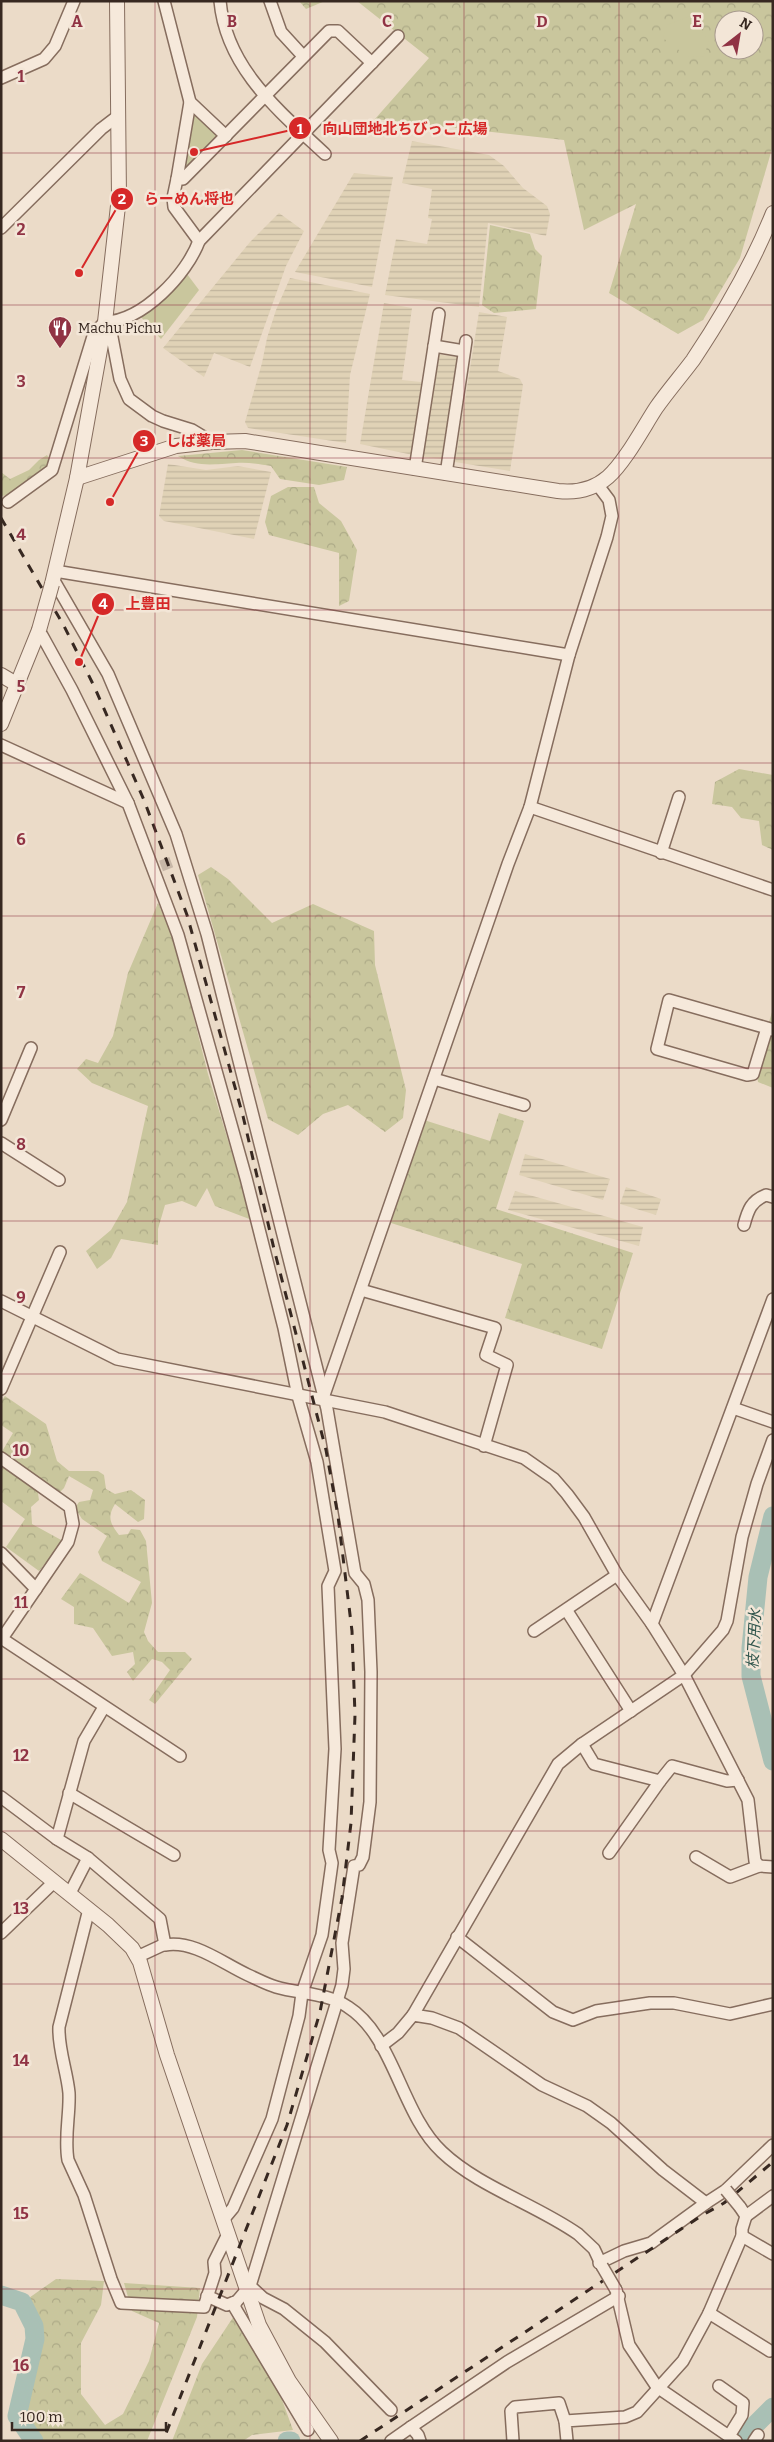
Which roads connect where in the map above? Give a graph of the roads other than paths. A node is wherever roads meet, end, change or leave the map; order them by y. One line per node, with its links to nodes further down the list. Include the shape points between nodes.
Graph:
1 (74, 1): 9 (street, via 55,46 44,59)
2 (117, 1): 12 (street)
3 (164, 1): 11 (street)
4 (220, 1): 10 (street, via 234,54)
5 (270, 1): 7 (street, via 281,32)
6 (398, 36): 8 (street)
7 (303, 56): 8 (street, via 327,32 336,30); 10 (street)
8 (372, 63): 13 (street)
9 (1, 78)
10 (264, 94): 13 (street); 14 (street)
11 (190, 102): 14 (street); 16 (street)
12 (118, 116): 18 (street); 21 (street, via 119,197)
13 (304, 135): 15 (street); 19 (street)
14 (226, 136): 16 (street, via 183,179)
15 (324, 154)
16 (177, 179): 19 (street, via 174,207)
17 (773, 213): 27 (street, via 701,347 614,470)
18 (1, 228)
19 (200, 241): 21 (street, via 182,274 144,308 115,322)
20 (439, 314): 22 (street)
21 (105, 322): 23 (street, via 111,332 120,379 129,399 152,416 192,430); 26 (street); 28 (street, via 94,333 52,470)
22 (434, 346): 24 (street); 25 (street, via 465,346)
23 (212, 442): 24 (street, via 245,441); 26 (street, via 163,449)
24 (414, 469): 25 (street)
25 (446, 474): 27 (street, via 568,492)
26 (77, 478): 29 (street)
27 (597, 484): 31 (street, via 609,500 612,516)
28 (8, 502)
29 (53, 578): 30 (street, bridge); 31 (street); 57 (street, via 108,674 176,834 179,859 207,934)
30 (39, 630): 33 (street); 37 (street)
31 (569, 655): 38 (street)
32 (1, 675): 33 (street)
33 (18, 685): 34 (street)
34 (1, 724)
35 (1, 745): 37 (street)
36 (679, 797): 39 (street)
37 (128, 803): 56 (street, via 158,867 178,935 246,1178)
38 (530, 807): 39 (street); 43 (street)
39 (661, 853): 40 (street)
40 (773, 890)
41 (770, 1029): 41 (street, via 669,1000 657,1049 753,1074)
42 (31, 1048): 45 (street)
43 (434, 1079): 44 (street); 51 (street)
44 (524, 1105)
45 (1, 1120)
46 (1, 1144): 47 (street)
47 (60, 1180)
48 (773, 1196): 49 (street, via 766,1194 754,1200)
49 (744, 1225)
50 (60, 1252): 54 (street)
51 (361, 1290): 57 (street); 61 (street, via 495,1328 486,1355 507,1365)
52 (773, 1299): 58 (street)
53 (1, 1302): 54 (street)
54 (32, 1317): 55 (street); 56 (street, via 85,1345 129,1362)
55 (1, 1389)
56 (298, 1396): 57 (street); 92 (street, via 317,1462 335,1571 328,1586 335,1749 328,1850 332,1863 322,1935)
57 (323, 1398): 61 (street, via 384,1412); 93 (street, via 356,1572 364,1584 368,1600 371,1672 370,1802 363,1857 359,1865 354,1866 342,1943 344,1969)
58 (733, 1408): 59 (street); 67 (street)
59 (773, 1422)
60 (773, 1440): 69 (street, via 756,1484 742,1537 725,1626)
61 (484, 1446): 64 (street, via 524,1458 554,1479 584,1517)
62 (1, 1458): 65 (street, via 70,1507 72,1524 68,1542)
63 (1, 1552): 65 (street)
64 (617, 1575): 66 (street); 67 (street)
65 (36, 1588): 70 (street, via 3,1636 4,1640)
66 (567, 1611): 68 (street); 71 (street)
67 (652, 1624): 69 (street)
68 (534, 1631)
69 (684, 1675): 71 (street); 74 (street)
70 (104, 1708): 73 (street); 76 (street, via 84,1741)
71 (630, 1711): 72 (street)
72 (582, 1744): 75 (street, via 594,1764); 89 (street, via 556,1767)
73 (180, 1756)
74 (738, 1780): 75 (street, via 727,1781 672,1766); 84 (street, via 748,1800 755,1861)
75 (660, 1781): 80 (street)
76 (69, 1793): 79 (street); 81 (street)
77 (1, 1798): 79 (street)
78 (1, 1839): 85 (street)
79 (57, 1839): 83 (street)
80 (609, 1853)
81 (174, 1855)
82 (696, 1857): 84 (street, via 730,1877)
83 (88, 1858): 86 (street); 90 (street, via 160,1919)
84 (766, 1867)
85 (54, 1882): 86 (street); 88 (street)
86 (70, 1893): 87 (street)
87 (89, 1909): 91 (street, via 121,1936); 109 (street, via 58,2037 69,2094 68,2160 84,2195 121,2303 204,2307)
88 (1, 1933)
89 (457, 1937): 94 (street, via 553,2012 572,2020 596,2011 650,2003 674,2003 730,2014); 95 (street)
90 (165, 1944): 91 (street); 92 (street, via 191,1946 274,1987)
91 (137, 1957): 102 (street)
92 (302, 1993): 93 (street); 102 (street, via 272,2120 233,2208)
93 (337, 2000): 96 (street, via 370,2026); 107 (street)
94 (773, 2004)
95 (413, 2014): 96 (street, via 398,2033); 100 (street, via 459,2028 542,2085 587,2106)
96 (380, 2046): 106 (street, via 413,2111 440,2150 458,2166 578,2234 594,2249)
97 (773, 2145): 98 (street)
98 (726, 2190): 100 (street); 101 (street, bridge)
99 (773, 2196): 101 (street)
100 (706, 2203): 106 (street, via 651,2243 624,2251)
101 (743, 2212): 104 (street)
102 (223, 2220): 103 (street)
103 (227, 2236): 107 (street); 109 (street, via 214,2262 215,2273)
104 (742, 2236): 105 (street); 111 (street)
105 (773, 2254)
106 (600, 2265): 108 (street, bridge)
107 (248, 2288): 110 (street); 115 (street, via 284,2309 325,2342); 120 (street, via 259,2325 272,2350 289,2381)
108 (618, 2293): 114 (street, via 629,2345); 117 (street)
109 (207, 2296): 110 (street, via 227,2305)
110 (235, 2302): 118 (street, via 235,2308)
111 (709, 2313): 112 (street); 114 (street, via 683,2361)
112 (770, 2351)
113 (719, 2386): 119 (street, via 743,2403)
114 (657, 2387): 116 (street, via 637,2412 625,2417); 119 (street)
115 (391, 2410)
116 (565, 2421): 123 (street, via 559,2403 516,2407 511,2411); 124 (street)
117 (411, 2427): 121 (street); 122 (street)
118 (308, 2430)
119 (733, 2438)
120 (331, 2441)
121 (391, 2441)
122 (420, 2441)
123 (513, 2441)
124 (567, 2441)

